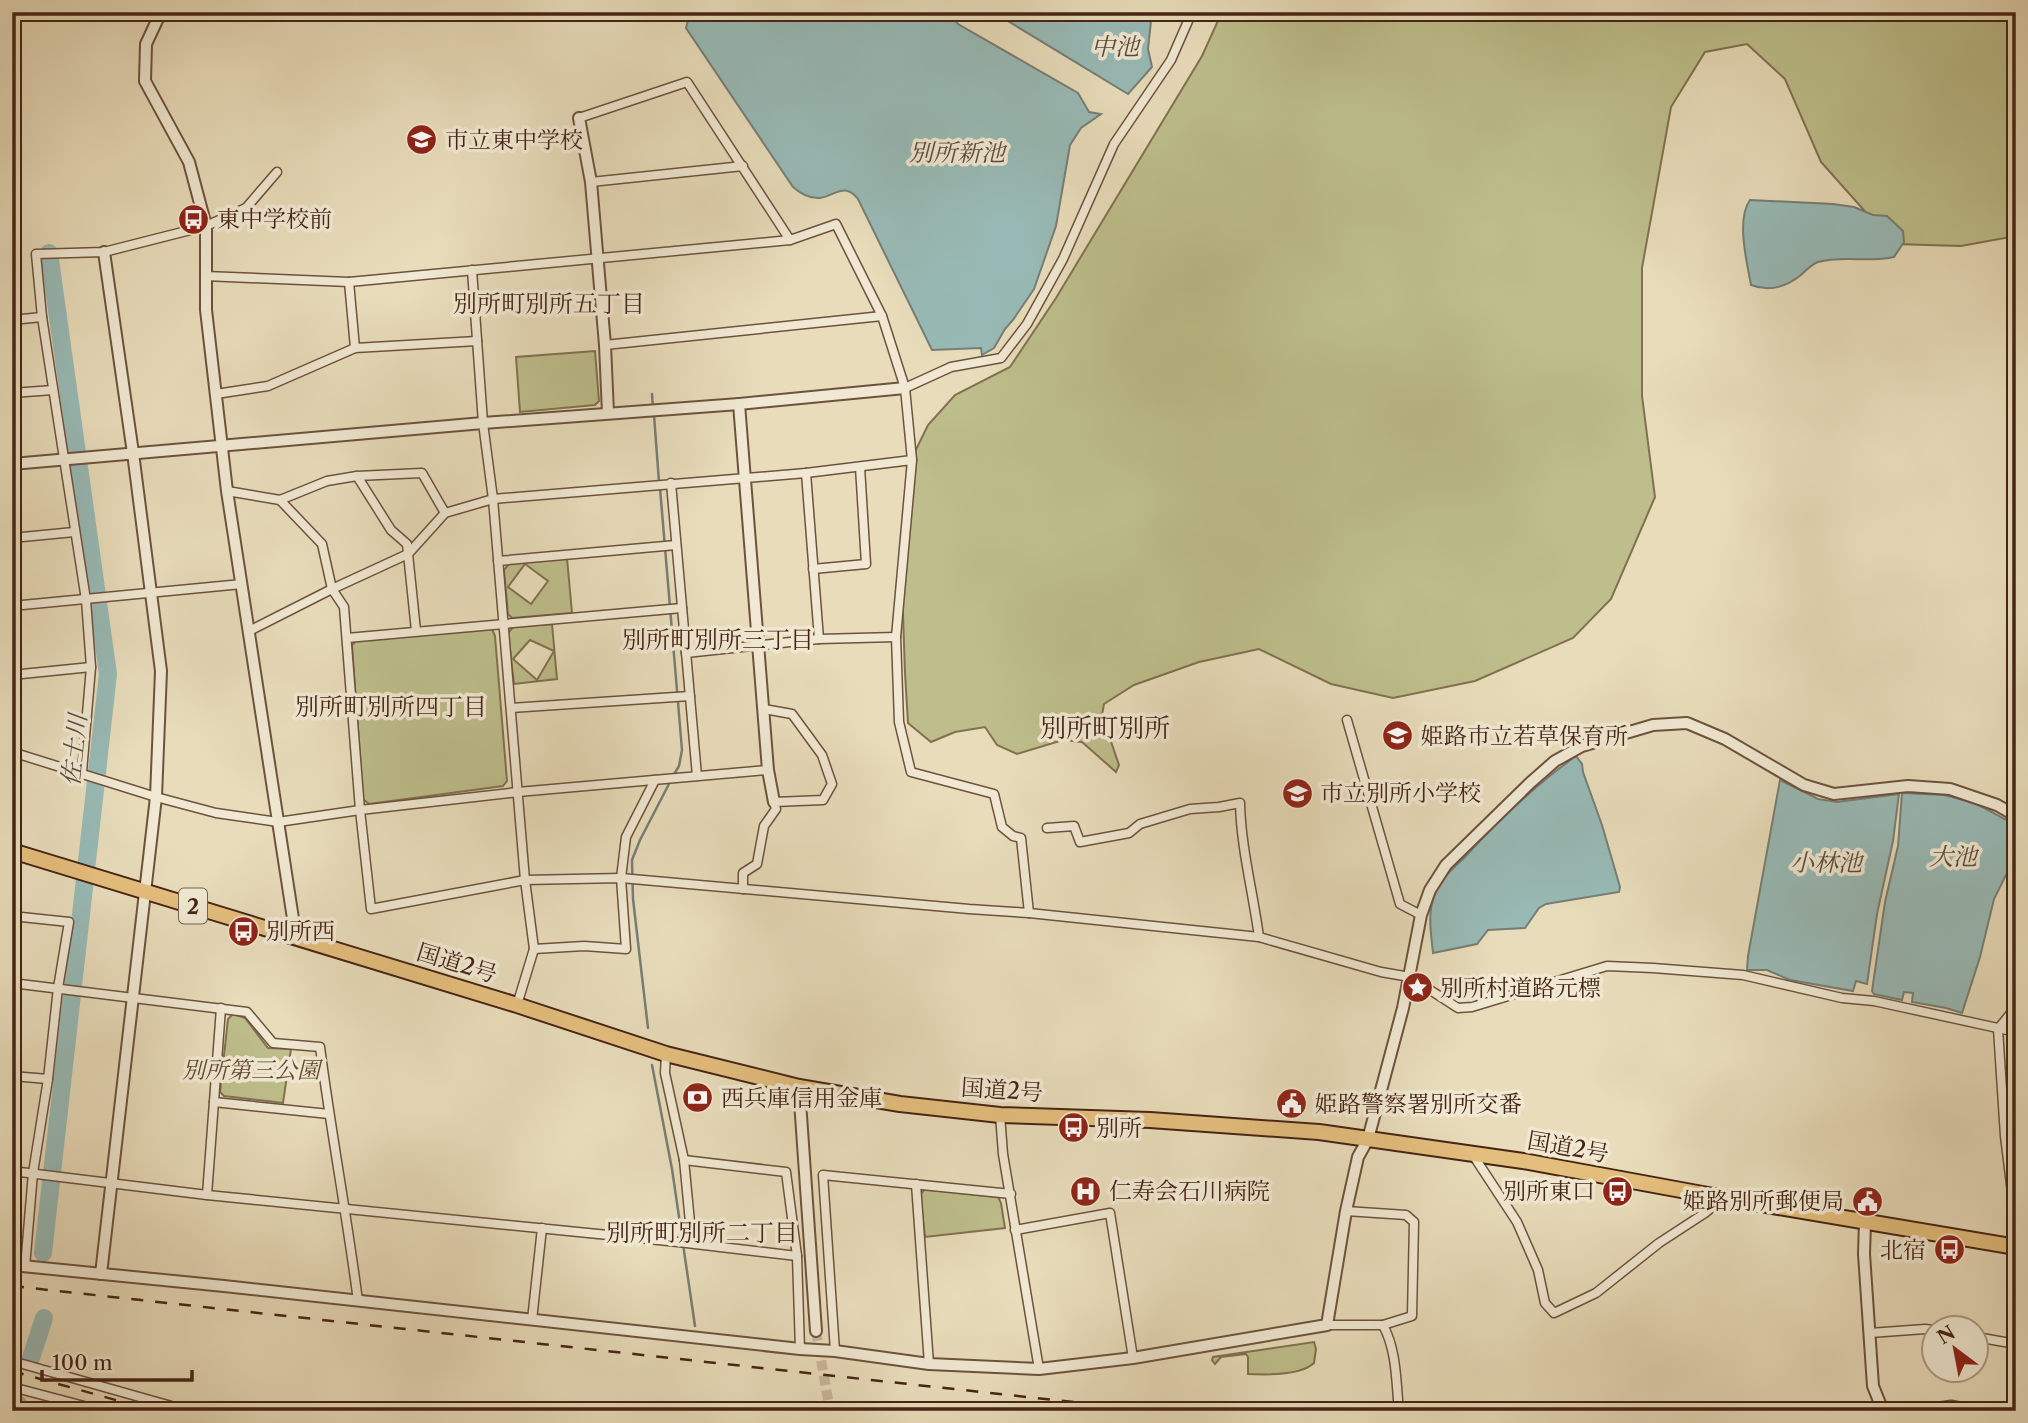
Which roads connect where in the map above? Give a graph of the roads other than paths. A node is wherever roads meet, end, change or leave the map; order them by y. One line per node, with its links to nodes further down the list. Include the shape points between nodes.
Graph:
1 (161, 12): 7 (street, via 146,44 145,81 189,162)
2 (1192, 12): 20 (street, via 1171,60 1114,144 1063,259 1001,358 951,367)
3 (579, 118): 4 (street, via 687,82); 6 (street)
4 (743, 166): 6 (street); 8 (street)
5 (278, 172): 7 (street, via 246,208)
6 (590, 182): 10 (street)
7 (206, 226): 9 (street); 12 (street)
8 (790, 240): 10 (street); 14 (street, via 836,224)
9 (104, 252): 15 (street, via 36,254); 28 (street)
10 (597, 259): 11 (street); 18 (street)
11 (472, 270): 13 (street); 17 (street)
12 (205, 276): 13 (street); 23 (street)
13 (349, 282): 19 (street)
14 (882, 316): 18 (street); 20 (street)
15 (42, 317): 16 (street); 21 (street)
16 (12, 320)
17 (477, 341): 19 (street); 26 (street)
18 (605, 345): 25 (street)
19 (355, 348): 23 (street, via 268,386)
20 (905, 387): 24 (street); 30 (street)
21 (53, 390): 22 (street); 29 (street)
22 (12, 393)
23 (216, 394): 27 (street)
24 (739, 404): 25 (street); 35 (street)
25 (608, 413): 26 (street)
26 (483, 423): 27 (street); 38 (street)
27 (223, 447): 28 (street); 37 (street)
28 (133, 453): 29 (street); 49 (street)
29 (73, 460): 31 (street); 41 (street)
30 (912, 460): 32 (street); 56 (street)
31 (12, 464)
32 (860, 467): 33 (street); 46 (street, via 866,564)
33 (806, 473): 35 (street); 46 (street)
34 (358, 476): 39 (street, via 327,481); 40 (street, via 422,473); 44 (street, via 391,530 407,544)
35 (746, 477): 36 (street); 59 (street)
36 (671, 483): 38 (street); 43 (street)
37 (227, 491): 39 (street); 47 (street)
38 (493, 499): 40 (street); 45 (street)
39 (280, 500): 48 (street, via 322,544)
40 (445, 513): 44 (street)
41 (74, 531): 42 (street); 50 (street)
42 (12, 538)
43 (676, 545): 45 (street); 52 (street)
44 (408, 554): 48 (street); 55 (street)
45 (498, 561): 53 (street)
46 (813, 569): 58 (street)
47 (242, 584): 49 (street); 54 (street)
48 (332, 589): 54 (street); 57 (street, via 344,607)
49 (152, 594): 50 (street); 73 (street, via 161,671)
50 (94, 599): 51 (street); 61 (street)
51 (12, 606)
52 (682, 608): 53 (street); 60 (street)
53 (502, 625): 55 (street); 64 (street)
54 (249, 631): 77 (street)
55 (416, 631): 57 (street)
56 (896, 637): 58 (street); 84 (street, via 899,722 911,772 994,794 1002,827 1021,838)
57 (347, 638): 75 (street)
58 (819, 639): 59 (street)
59 (759, 645): 60 (street); 65 (street)
60 (686, 653): 63 (street)
61 (91, 667): 62 (street); 69 (street)
62 (12, 675)
63 (690, 696): 64 (street); 70 (street)
64 (511, 708): 72 (street)
65 (764, 709): 68 (street); 74 (street, via 792,714 821,755 832,784 823,800)
66 (1347, 720): 85 (street, via 1399,904)
67 (12, 752): 69 (street)
68 (768, 770): 70 (street); 74 (street)
69 (85, 774): 73 (street)
70 (697, 776): 71 (street)
71 (655, 779): 72 (street); 80 (street, via 626,837)
72 (518, 792): 75 (street); 81 (street)
73 (156, 797): 77 (street, via 216,813); 83 (street)
74 (774, 802): 82 (street, via 776,809 764,826 757,864 743,873)
75 (360, 810): 77 (street); 81 (street, via 371,909)
76 (2016, 816): 85 (street, via 1950,789 1908,786 1833,794 1804,785 1725,739 1687,723 1653,725 1582,746 1555,761 1446,865)
77 (278, 821): 88 (street)
78 (1047, 828): 87 (street, via 1074,826 1080,842 1129,833 1140,824 1190,809 1240,803)
79 (12, 851): 83 (highway, 国道2号 / 2)
80 (621, 878): 81 (street); 82 (street); 89 (street, via 626,949)
81 (525, 880): 89 (street)
82 (743, 889): 84 (street)
83 (144, 891): 88 (highway, 国道2号 / 2); 93 (street)
84 (1029, 913): 87 (street)
85 (1421, 915): 90 (street)
86 (12, 916): 92 (street, via 69,922)
87 (1259, 937): 90 (street)
88 (296, 938): 94 (highway, 国道2号 / 2)
89 (534, 949): 94 (street)
90 (1410, 977): 97 (street, via 1458,1008 1606,966 1743,975); 106 (street)
91 (12, 984): 92 (street)
92 (62, 988): 93 (street); 101 (street)
93 (131, 998): 96 (street); 111 (street)
94 (517, 1005): 99 (highway, 国道2号 / 2)
95 (2016, 1007): 97 (street)
96 (221, 1008): 103 (street); 104 (street, via 247,1012 273,1043 320,1047)
97 (1998, 1029): 98 (street); 119 (street)
98 (2016, 1032)
99 (666, 1054): 102 (highway, 国道2号 / 2); 108 (street, via 665,1073)
100 (12, 1076): 101 (street)
101 (48, 1079): 110 (street)
102 (799, 1087): 105 (highway, 国道2号 / 2); 133 (street)
103 (214, 1102): 104 (street); 114 (street)
104 (329, 1114): 116 (street)
105 (1000, 1115): 106 (highway, 国道2号 / 2, via 1263,1126); 113 (street)
106 (1368, 1139): 107 (highway, 国道2号 / 2); 117 (street, via 1358,1157)
107 (1473, 1155): 115 (highway, 国道2号 / 2); 115 (street, via 1517,1222 1538,1269 1545,1303 1554,1313 1596,1293 1716,1205)
108 (684, 1160): 122 (street); 124 (street, via 786,1172)
109 (12, 1171): 110 (street)
110 (33, 1174): 111 (street); 126 (street)
111 (111, 1183): 114 (street); 127 (street)
112 (916, 1184): 113 (street); 138 (street, via 823,1175); 141 (street)
113 (1011, 1194): 121 (street)
114 (206, 1195): 116 (street)
115 (1719, 1197): 118 (highway, 国道2号 / 2)
116 (346, 1209): 120 (street); 128 (street)
117 (1346, 1211): 130 (street); 131 (street, via 1406,1215 1414,1222 1412,1316)
118 (1866, 1222): 123 (highway, 国道2号 / 2); 134 (street)
119 (2016, 1225)
120 (542, 1228): 122 (street); 129 (street)
121 (1015, 1230): 139 (street, via 1110,1213); 142 (street)
122 (685, 1243): 124 (street)
123 (2016, 1247)
124 (797, 1256): 137 (street)
125 (12, 1265): 126 (street)
126 (25, 1267): 127 (street)
127 (101, 1273): 128 (street)
128 (358, 1301): 129 (street)
129 (532, 1320): 137 (street)
130 (1326, 1325): 131 (street); 139 (street)
131 (1383, 1325): 146 (street, via 1394,1356)
132 (1920, 1329): 134 (street)
133 (816, 1331)
134 (1870, 1333): 147 (street, via 1873,1386)
135 (1990, 1339): 136 (street)
136 (2016, 1344)
137 (800, 1349): 138 (street)
138 (835, 1351): 141 (street)
139 (1133, 1357): 142 (street)
140 (12, 1361): 145 (street)
141 (929, 1364): 142 (street)
142 (1039, 1368)
143 (12, 1387): 144 (street)
144 (103, 1411)
145 (189, 1411)
146 (1399, 1411)
147 (1883, 1411)
148 (1911, 1411): 149 (street, via 1951,1405)
149 (1982, 1411)

